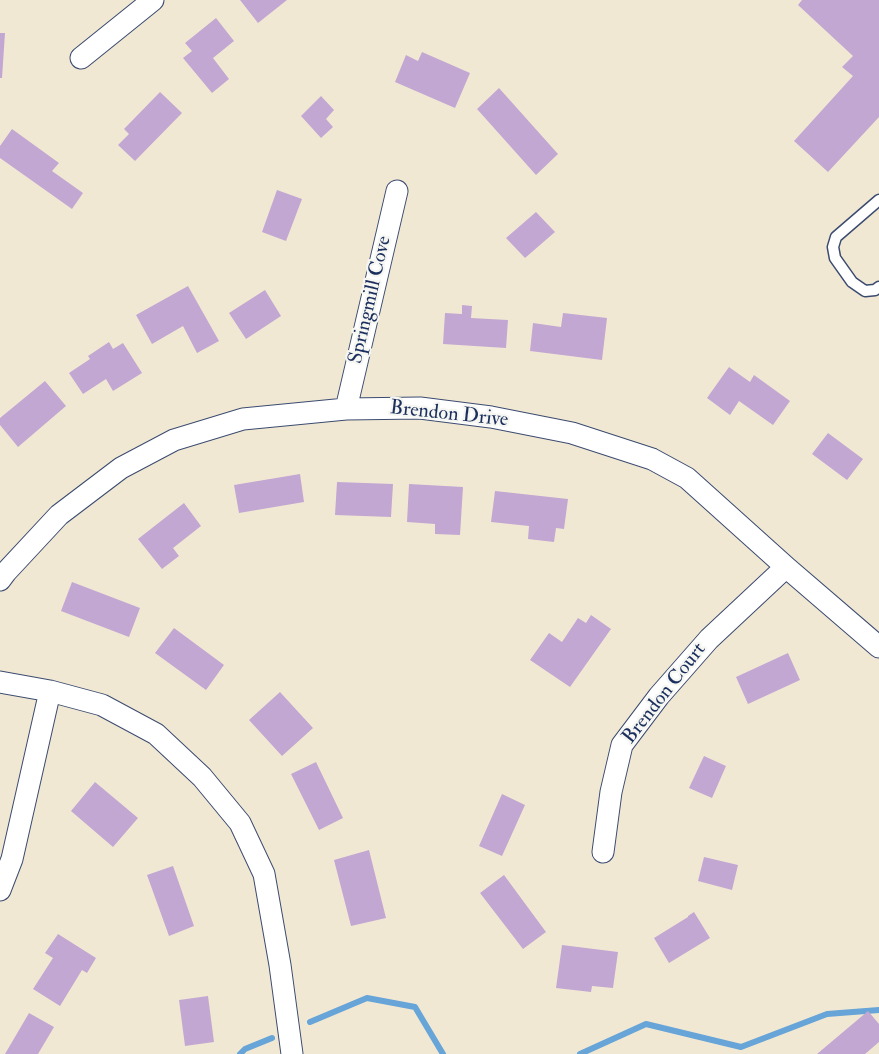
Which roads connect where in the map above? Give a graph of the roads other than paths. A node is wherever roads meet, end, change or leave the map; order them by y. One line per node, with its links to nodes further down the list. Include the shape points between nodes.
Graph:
1 (153, 0): 2 (street)
2 (81, 58)
3 (397, 191): 6 (street, Springmill Cove)
4 (879, 200): 5 (lane, via 836,237 833,247 835,258 852,282 864,291)
5 (879, 287)
6 (346, 409): 7 (street, Brendon Drive, via 420,408 491,417 572,433 652,459 687,478); 8 (street, Brendon Drive, via 243,419 174,440 121,468 59,515)
7 (786, 567): 9 (street, Brendon Drive); 12 (street, Brendon Court, via 709,639 658,696 622,745)
8 (0, 580)
9 (879, 647)
10 (0, 682): 11 (street)
11 (50, 691): 13 (street, via 12,859); 14 (street, via 102,705 156,734 202,777 240,823 264,874)
12 (603, 852)
13 (0, 890)
14 (292, 1054)

